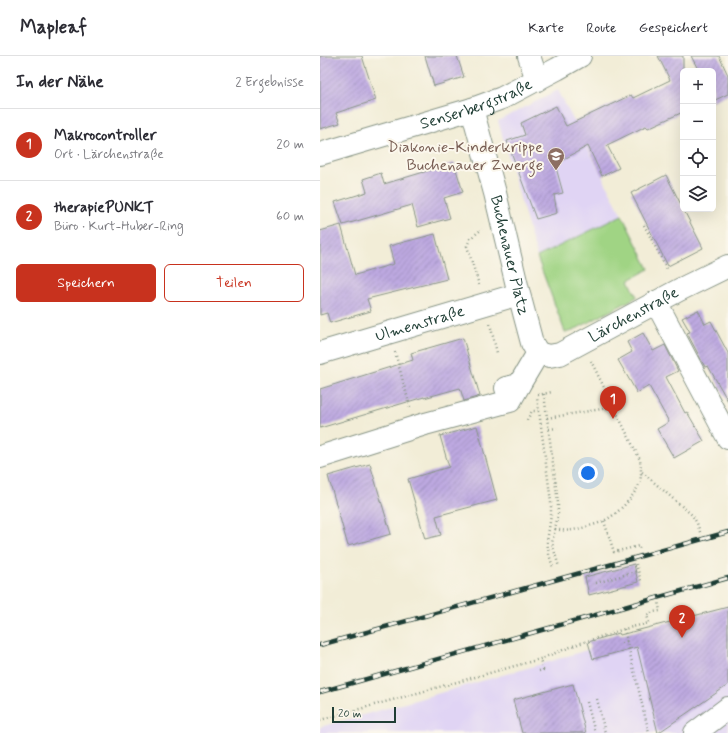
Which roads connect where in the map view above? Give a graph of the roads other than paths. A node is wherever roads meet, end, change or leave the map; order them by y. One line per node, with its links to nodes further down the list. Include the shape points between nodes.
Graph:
1 (529, 56): 3 (street)
2 (580, 56): 3 (street, Senserbergstraße)
3 (537, 80): 4 (street, Senserbergstraße, via 502,98)
4 (472, 109): 5 (street, Senserbergstraße); 7 (street, Buchenauer Platz)
5 (320, 154)
6 (728, 266): 8 (street, Lärchenstraße)
7 (519, 294): 9 (street, Ulmenstraße); 10 (street, Buchenauer Platz, via 532,343)
8 (656, 302): 10 (street, Lärchenstraße, via 560,354 549,356); 13 (street)
9 (320, 353)
10 (538, 353): 11 (street)
11 (519, 385): 12 (street); 14 (street, via 510,401)
12 (486, 394)
13 (728, 438)
14 (320, 457)
15 (728, 708): 16 (street)
16 (695, 733)

